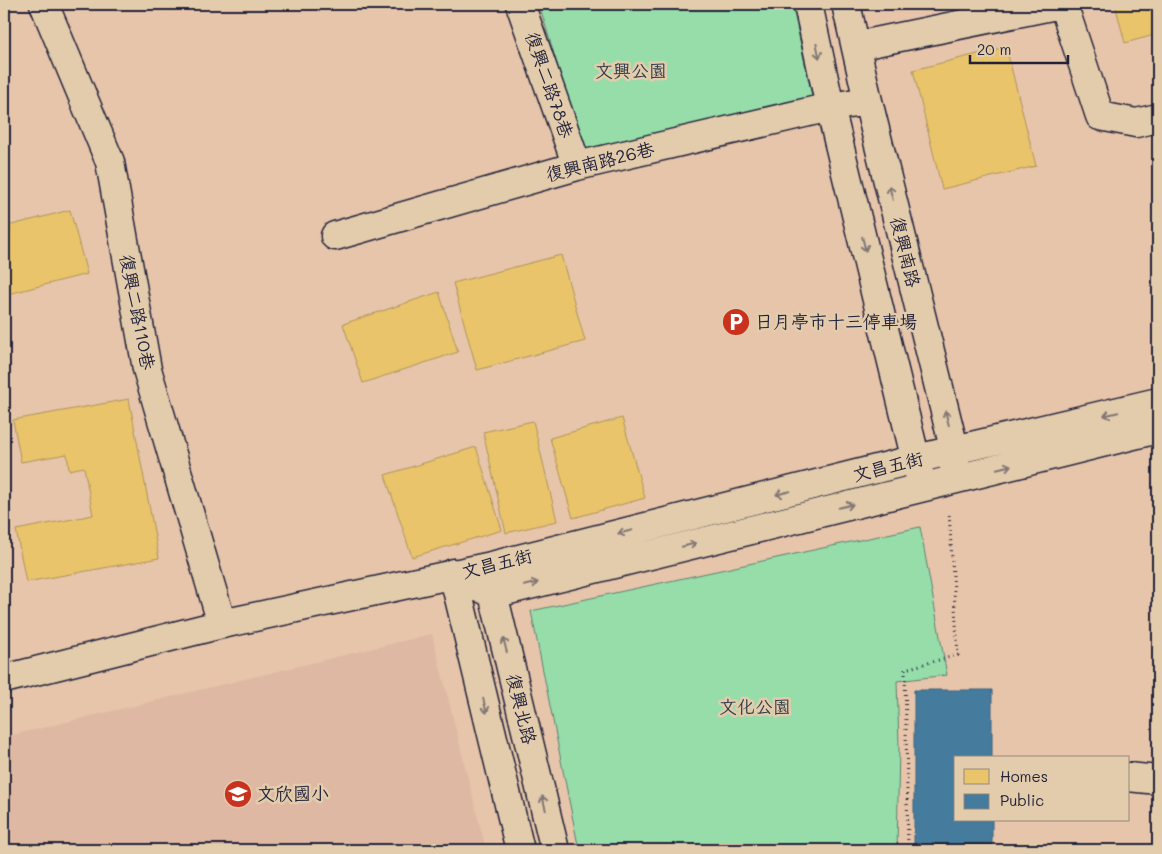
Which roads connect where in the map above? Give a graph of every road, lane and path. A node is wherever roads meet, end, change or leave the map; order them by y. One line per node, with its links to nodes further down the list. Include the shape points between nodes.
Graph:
1 (44, 4): 21 (street, 復興二路110巷, via 110,162 147,369)
2 (520, 4): 10 (street, 復興二路78巷)
3 (808, 4): 8 (street, one-way to 8)
4 (846, 4): 6 (street, 復興南路)
5 (1062, 4): 6 (street); 9 (street, via 1100,116 1136,123)
6 (856, 46): 7 (street, 復興南路)
7 (868, 101): 8 (street, 復興南路26巷); 14 (street, 復興南路, one-way to 7)
8 (830, 107): 10 (street, 復興南路26巷); 15 (street, one-way to 15)
9 (1158, 118)
10 (578, 166): 11 (street, 復興南路26巷)
11 (335, 236)
12 (1158, 402): 14 (street, 文昌五街, one-way to 14)
13 (1158, 429): 17 (street, 文昌五街, one-way to 13)
14 (955, 452): 15 (street, 文昌五街); 17 (street, 復興南路)
15 (916, 460): 16 (street); 18 (street, 文昌五街, one-way to 18)
16 (923, 487): 17 (street, 文昌五街); 20 (street, 文昌五街, one-way to 16)
17 (951, 490): 27 (path, via 958,655 905,669)
18 (487, 567): 19 (street, 文昌五街); 20 (street, 復興北路)
19 (453, 573): 20 (street, 文昌五街); 21 (street); 25 (street, 復興北路, one-way to 25)
20 (493, 594): 26 (street, 復興北路, one-way to 20)
21 (222, 624): 22 (street)
22 (4, 679)
23 (1130, 777): 24 (street)
24 (1158, 780)
25 (520, 850)
26 (555, 850)
27 (908, 850)

